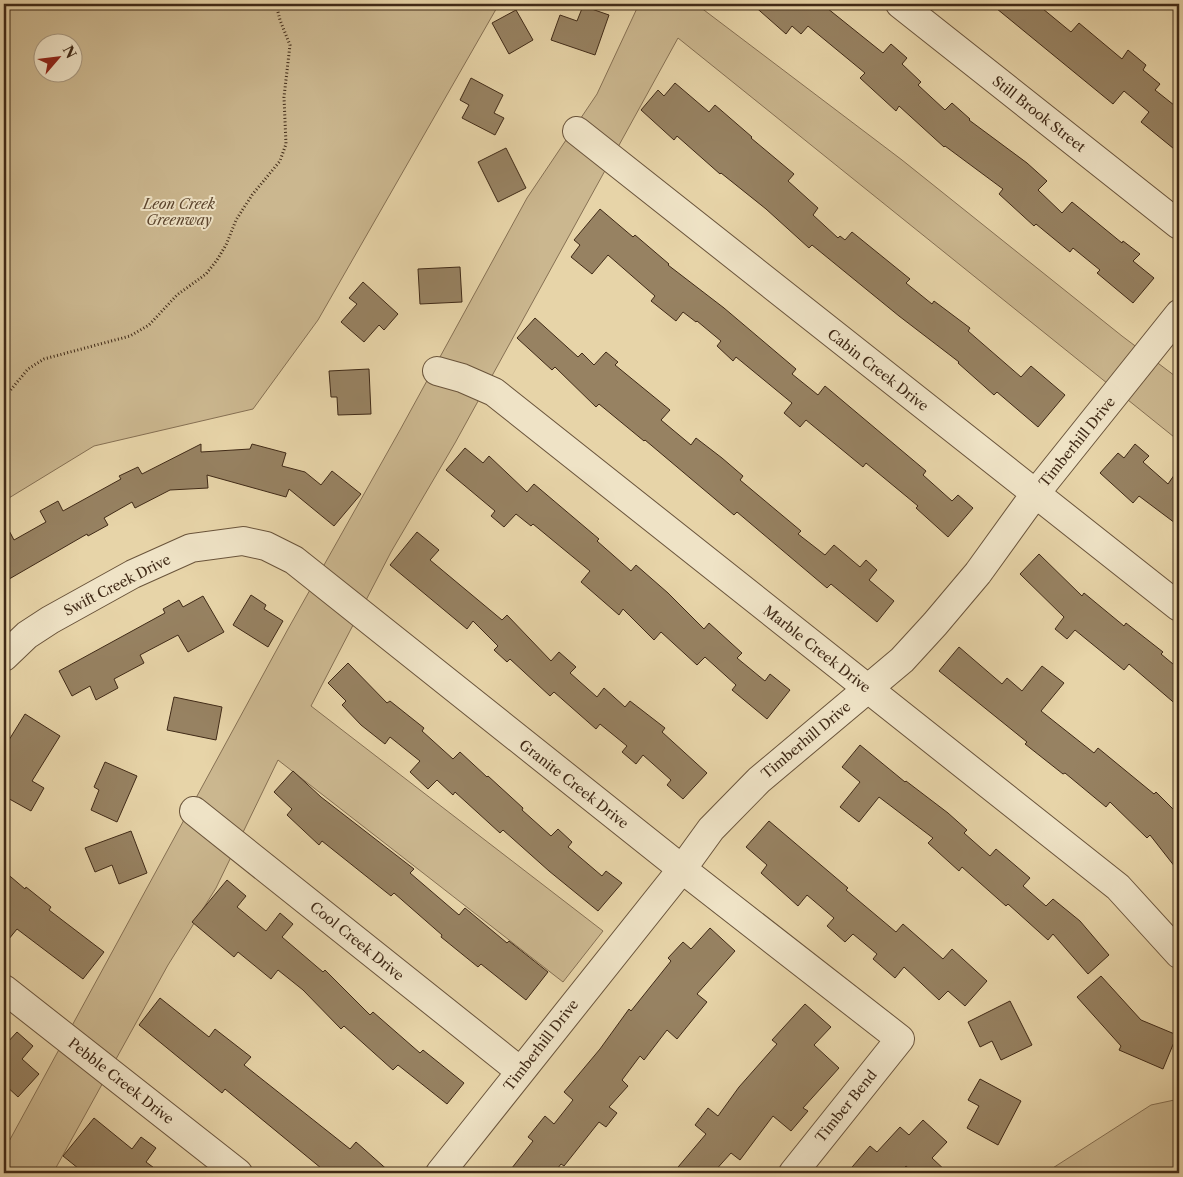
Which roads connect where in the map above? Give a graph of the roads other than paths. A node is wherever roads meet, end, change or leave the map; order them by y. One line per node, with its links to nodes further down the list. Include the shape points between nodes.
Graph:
1 (900, 4): 3 (street, Still Brook Street)
2 (577, 131): 6 (street, Cabin Creek Drive)
3 (1179, 225)
4 (1179, 314): 6 (street, Timberhill Drive)
5 (437, 371): 10 (street, Marble Creek Drive, via 494,392)
6 (1035, 494): 8 (street, Cabin Creek Drive); 10 (street, Timberhill Drive, via 935,624 902,660)
7 (243, 541): 9 (street, Swift Creek Drive, via 191,548 133,574 42,625); 12 (street, Granite Creek Drive, via 266,546 294,560)
8 (1179, 607)
9 (4, 657)
10 (866, 688): 12 (street, Timberhill Drive, via 759,780 711,829); 13 (street, Marble Creek Drive, via 1118,888)
11 (194, 811): 16 (street, Cool Creek Drive)
12 (682, 869): 15 (street, Granite Creek Drive); 16 (street, Timberhill Drive)
13 (1179, 954)
14 (4, 988): 17 (street, Pebble Creek Drive)
15 (900, 1039): 19 (street, Timber Bend)
16 (520, 1071): 18 (street, Timberhill Drive)
17 (238, 1173)
18 (440, 1173)
19 (793, 1173)

